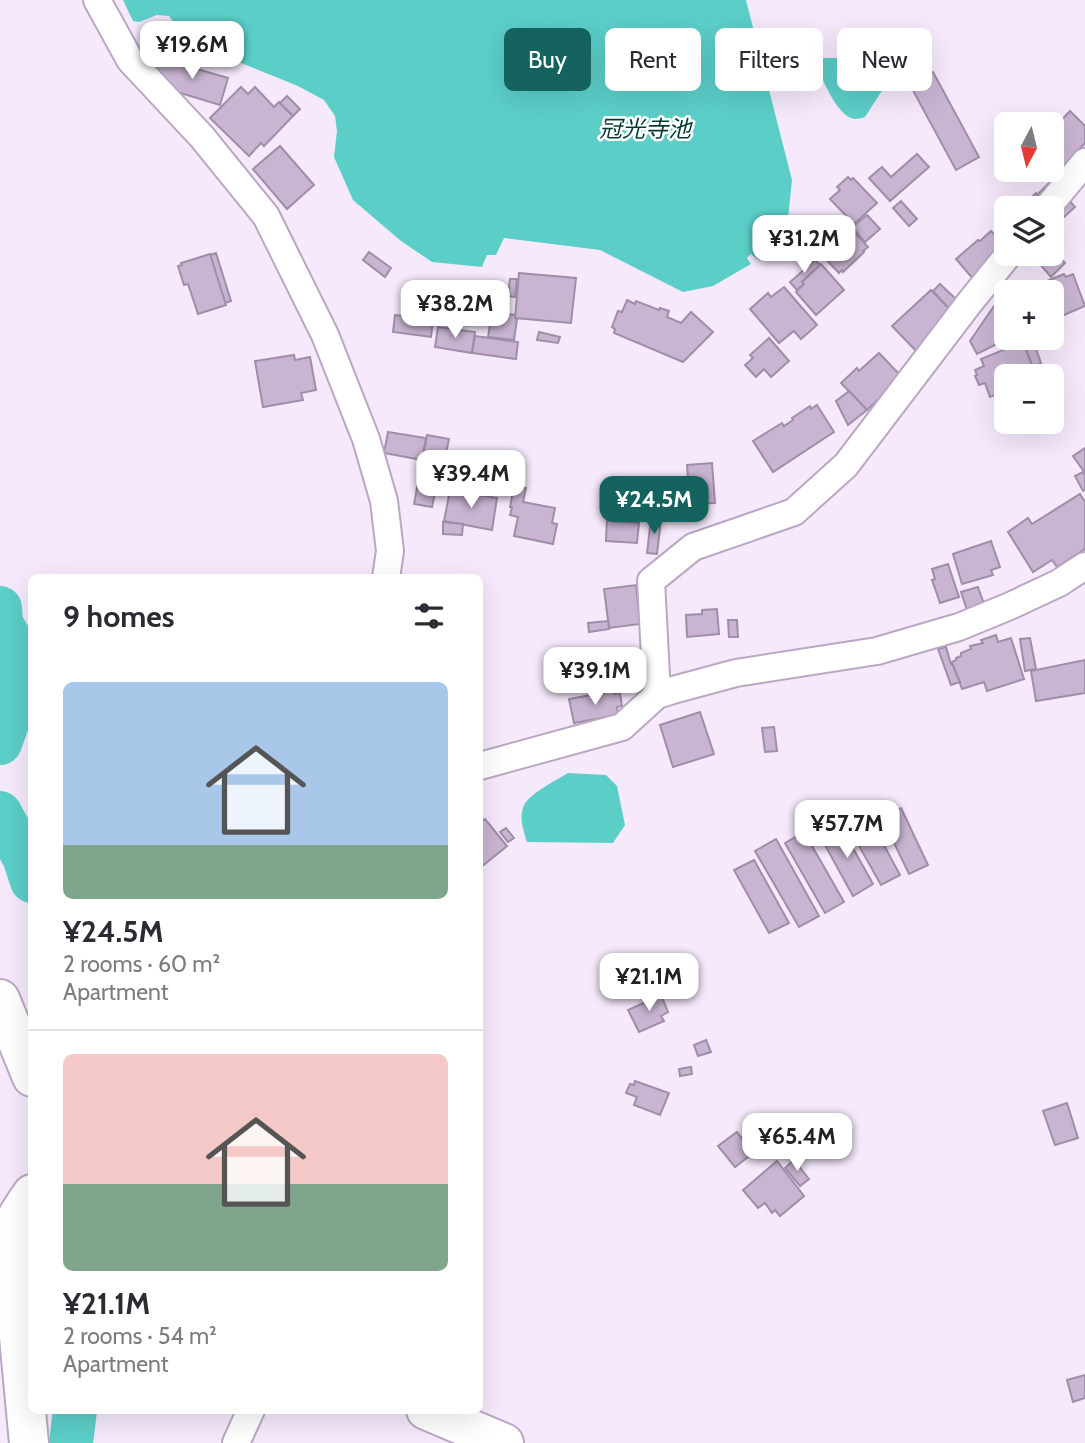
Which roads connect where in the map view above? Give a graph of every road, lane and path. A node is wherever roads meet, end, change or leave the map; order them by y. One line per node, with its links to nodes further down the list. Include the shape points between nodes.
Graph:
1 (97, 0): 6 (street, via 130,60 202,137 266,216 325,335 366,439 384,501 390,551)
2 (1085, 162): 3 (street)
3 (1057, 196)
4 (999, 266): 7 (street, via 846,465 794,512 693,547 651,581)
5 (1085, 566): 7 (street, via 1035,595 959,626 877,651 736,673)
6 (387, 574)
7 (657, 695): 8 (street, via 622,727)
8 (483, 765)
9 (0, 999): 10 (main road)
10 (28, 1067)
11 (28, 1200): 14 (main road, via 16,1217 11,1252)
12 (249, 1414): 15 (street)
13 (435, 1414): 16 (main road)
14 (29, 1443)
15 (236, 1443)
16 (504, 1443)

